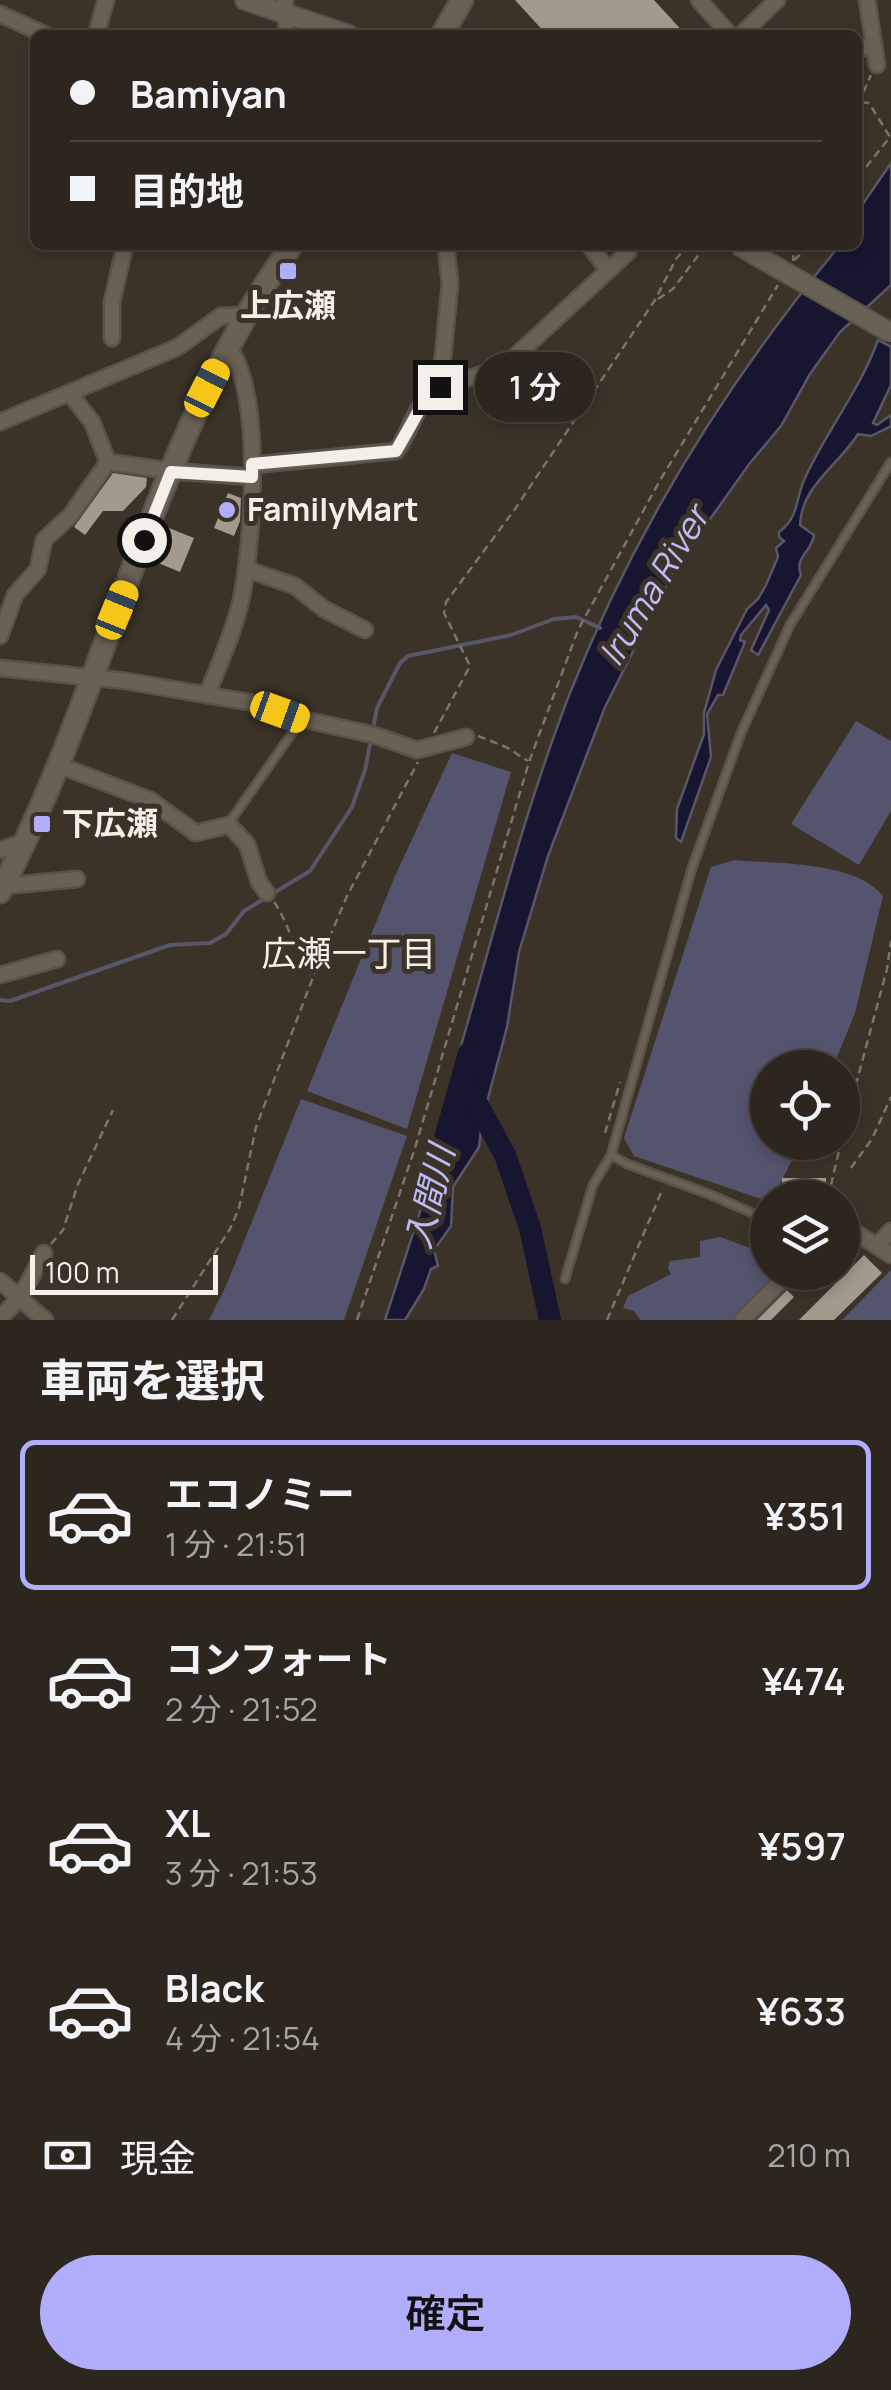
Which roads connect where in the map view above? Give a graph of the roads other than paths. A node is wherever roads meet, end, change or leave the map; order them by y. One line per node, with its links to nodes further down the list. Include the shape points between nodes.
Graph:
1 (106, 0): 10 (street)
2 (245, 0): 7 (street)
3 (462, 0): 12 (main road)
4 (776, 0): 14 (street)
5 (867, 0): 15 (street)
6 (708, 3): 13 (street)
7 (284, 6): 11 (street)
8 (0, 14): 9 (street)
9 (35, 30)
10 (97, 30)
11 (338, 30)
12 (445, 30)
13 (727, 30)
14 (746, 30)
15 (865, 47): 16 (street)
16 (877, 64)
17 (125, 250): 26 (street, via 112,302)
18 (289, 250): 24 (main road)
19 (447, 250): 28 (street, via 450,284)
20 (593, 250): 23 (street)
21 (627, 250): 23 (street)
22 (747, 250): 25 (street, bridge)
23 (608, 270): 28 (street, via 496,371)
24 (246, 314): 27 (main road); 29 (street, via 221,316 178,347)
25 (891, 333)
26 (112, 338)
27 (228, 347): 33 (street, via 240,362); 34 (main road)
28 (440, 387): 33 (street, via 396,451)
29 (71, 395): 30 (street); 31 (street, via 92,422)
30 (0, 422)
31 (108, 462): 34 (street); 37 (street, via 71,515 44,540 38,569 16,595)
32 (891, 462): 52 (lane, via 790,625 741,733 692,868)
33 (252, 471): 34 (street); 35 (street)
34 (171, 472): 39 (main road)
35 (246, 569): 36 (street, via 295,586); 40 (street)
36 (365, 630)
37 (0, 636)
38 (0, 668): 39 (street)
39 (90, 679): 40 (street); 43 (main road)
40 (207, 696): 41 (street)
41 (302, 719): 42 (street, via 417,750); 44 (lane)
42 (466, 737)
43 (56, 764): 44 (street, via 150,800 196,832); 45 (main road)
44 (228, 824): 49 (street, via 247,844)
45 (24, 842): 46 (street); 48 (main road)
46 (0, 850)
47 (76, 880): 48 (street)
48 (2, 889)
49 (267, 893)
50 (57, 960): 51 (street)
51 (0, 975)
52 (611, 1155): 53 (lane); 59 (lane, via 593,1185)
53 (750, 1212)
54 (891, 1232): 56 (street)
55 (860, 1235): 56 (street)
56 (877, 1246): 58 (street)
57 (44, 1253): 62 (street)
58 (891, 1255)
59 (565, 1279)
60 (0, 1281): 62 (street)
61 (772, 1290): 65 (street)
62 (20, 1298): 63 (street); 64 (street)
63 (0, 1318)
64 (46, 1320)
65 (742, 1320)

